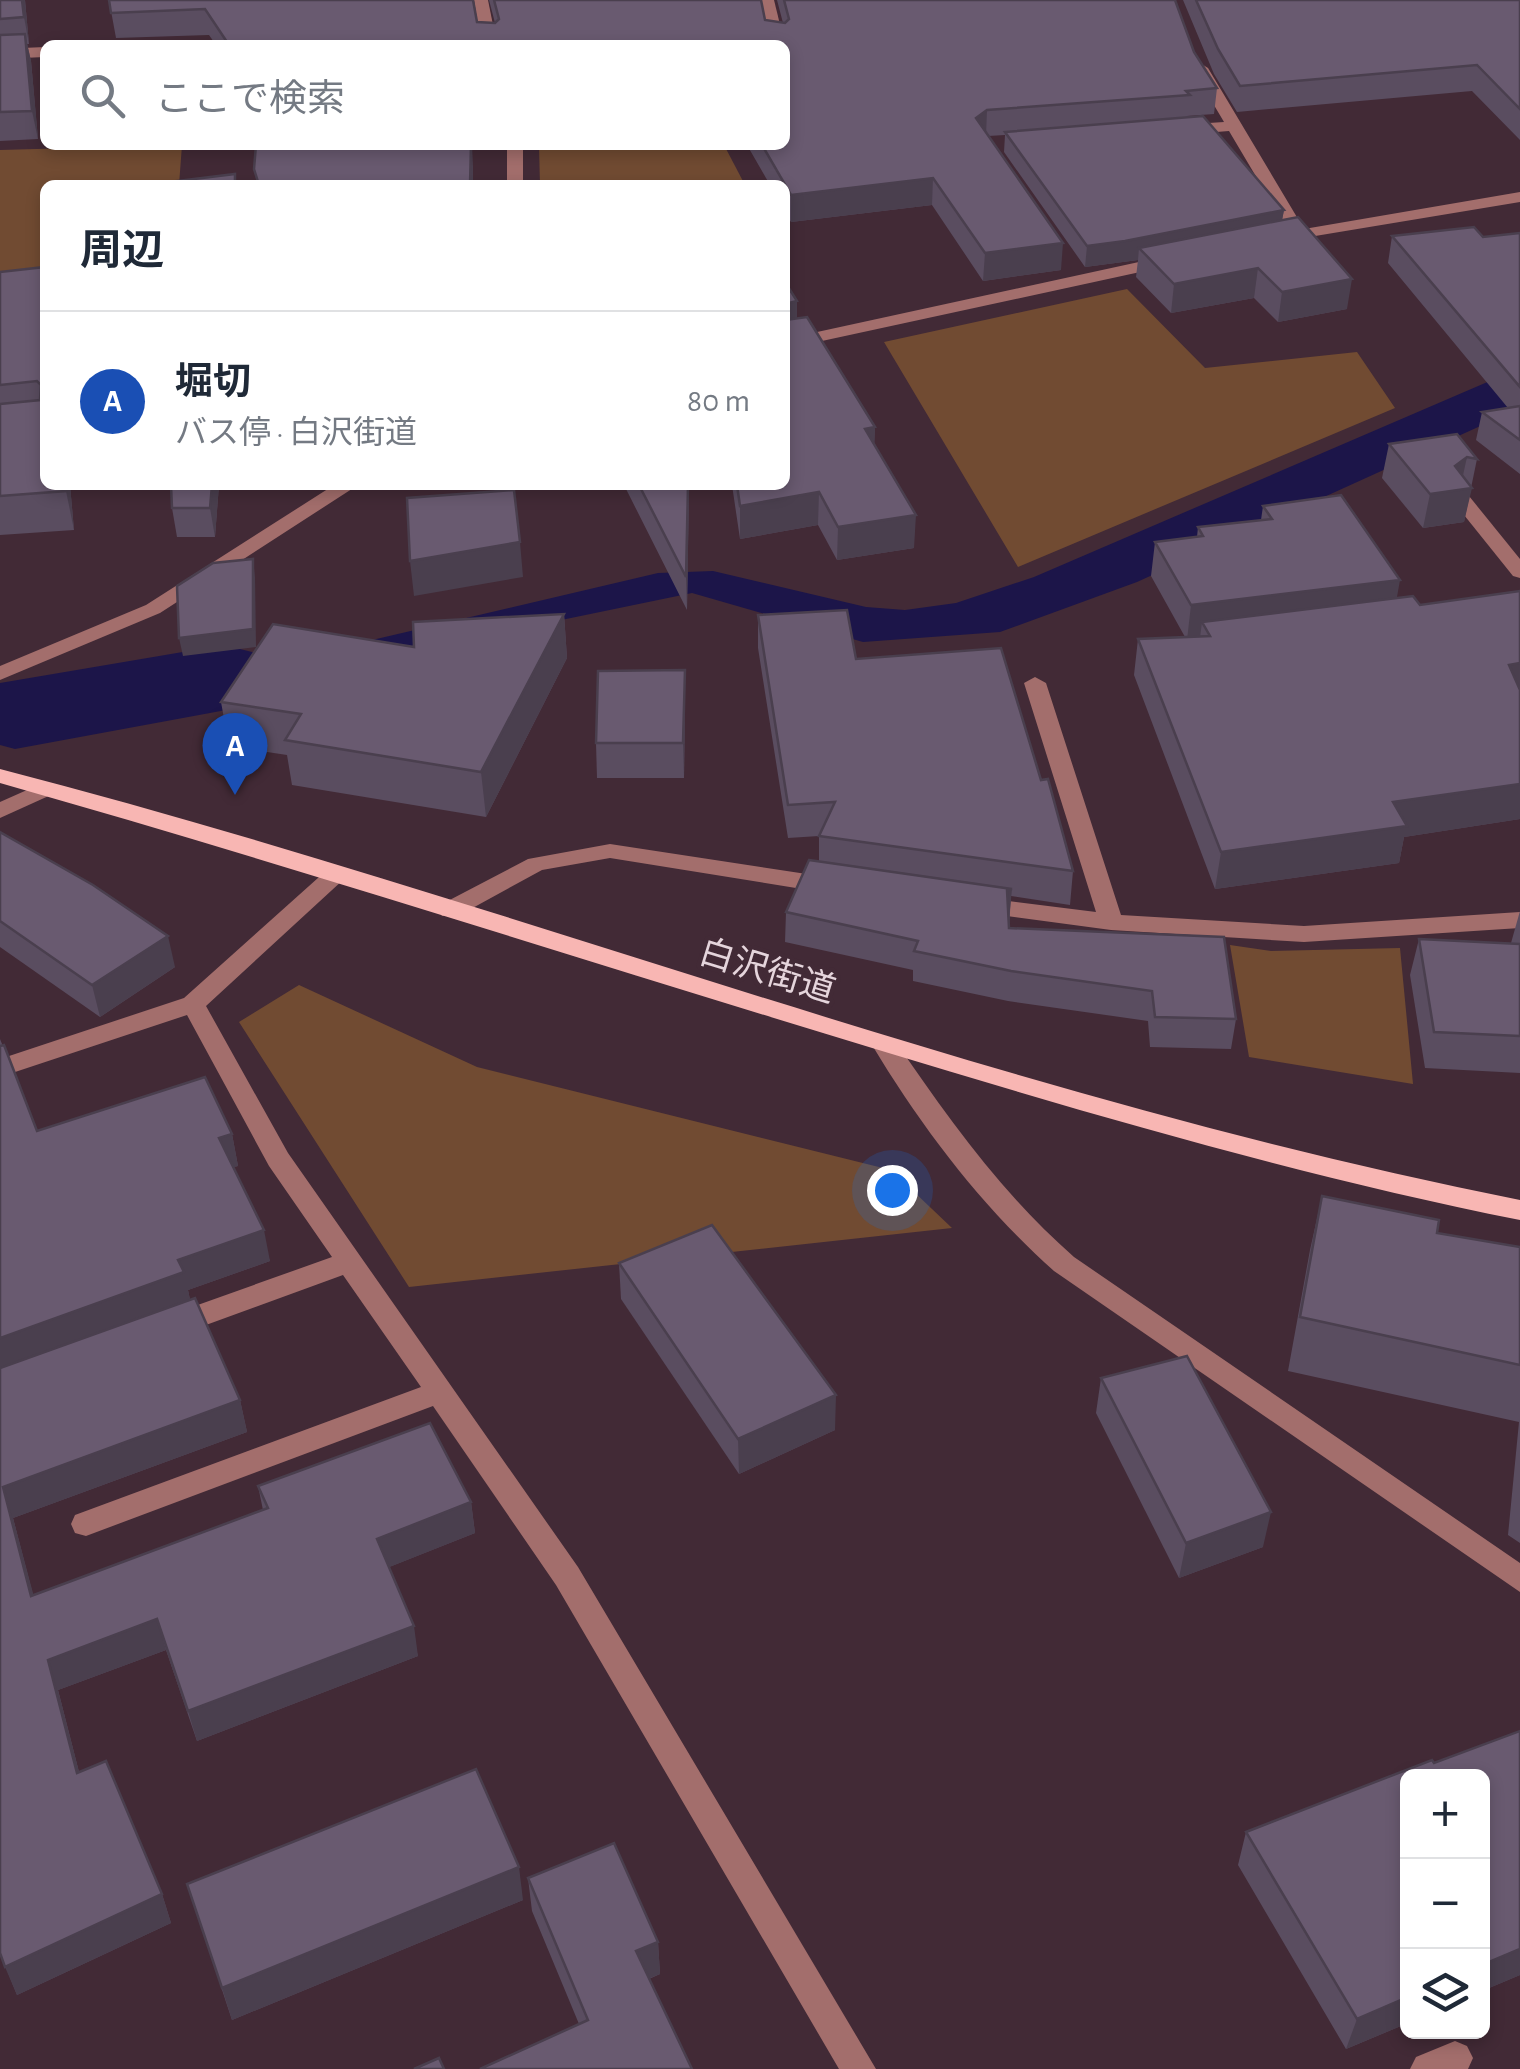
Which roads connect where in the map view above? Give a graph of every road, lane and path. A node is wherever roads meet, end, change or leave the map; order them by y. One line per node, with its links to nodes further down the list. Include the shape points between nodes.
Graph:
1 (481, 0): 3 (street)
2 (766, 0): 4 (street)
3 (488, 40)
4 (776, 40)
5 (1192, 46): 8 (street)
6 (40, 52): 7 (street)
7 (0, 54)
8 (1233, 126): 9 (street); 13 (street)
9 (1157, 132)
10 (514, 150): 11 (street)
11 (515, 180)
12 (1520, 198): 13 (street)
13 (1299, 236): 14 (street)
14 (1267, 241)
15 (1185, 258): 16 (street, via 1075,273)
16 (790, 343)
17 (340, 490): 20 (street, via 153,609)
18 (1462, 500): 19 (street)
19 (1520, 572)
20 (0, 674)
21 (1035, 683): 30 (street)
22 (0, 776): 23 (main road, 白沢街道)
23 (45, 789): 24 (street); 25 (main road, 白沢街道)
24 (0, 811)
25 (336, 874): 28 (main road, 白沢街道); 31 (street)
26 (858, 889): 28 (street, via 610,851 536,864)
27 (952, 902): 30 (street)
28 (450, 910): 32 (main road, 白沢街道)
29 (1520, 920): 30 (street, via 1304,934)
30 (1111, 922)
31 (193, 1004): 33 (street); 35 (street, via 278,1159)
32 (885, 1046): 34 (main road, 白沢街道, via 1282,1156); 39 (street, via 985,1189 1036,1241)
33 (0, 1068)
34 (1520, 1210)
35 (349, 1262): 36 (street); 37 (street)
36 (147, 1335)
37 (438, 1392): 38 (street); 40 (street, via 568,1576)
38 (86, 1524)
39 (1520, 1579)
40 (858, 2069)

